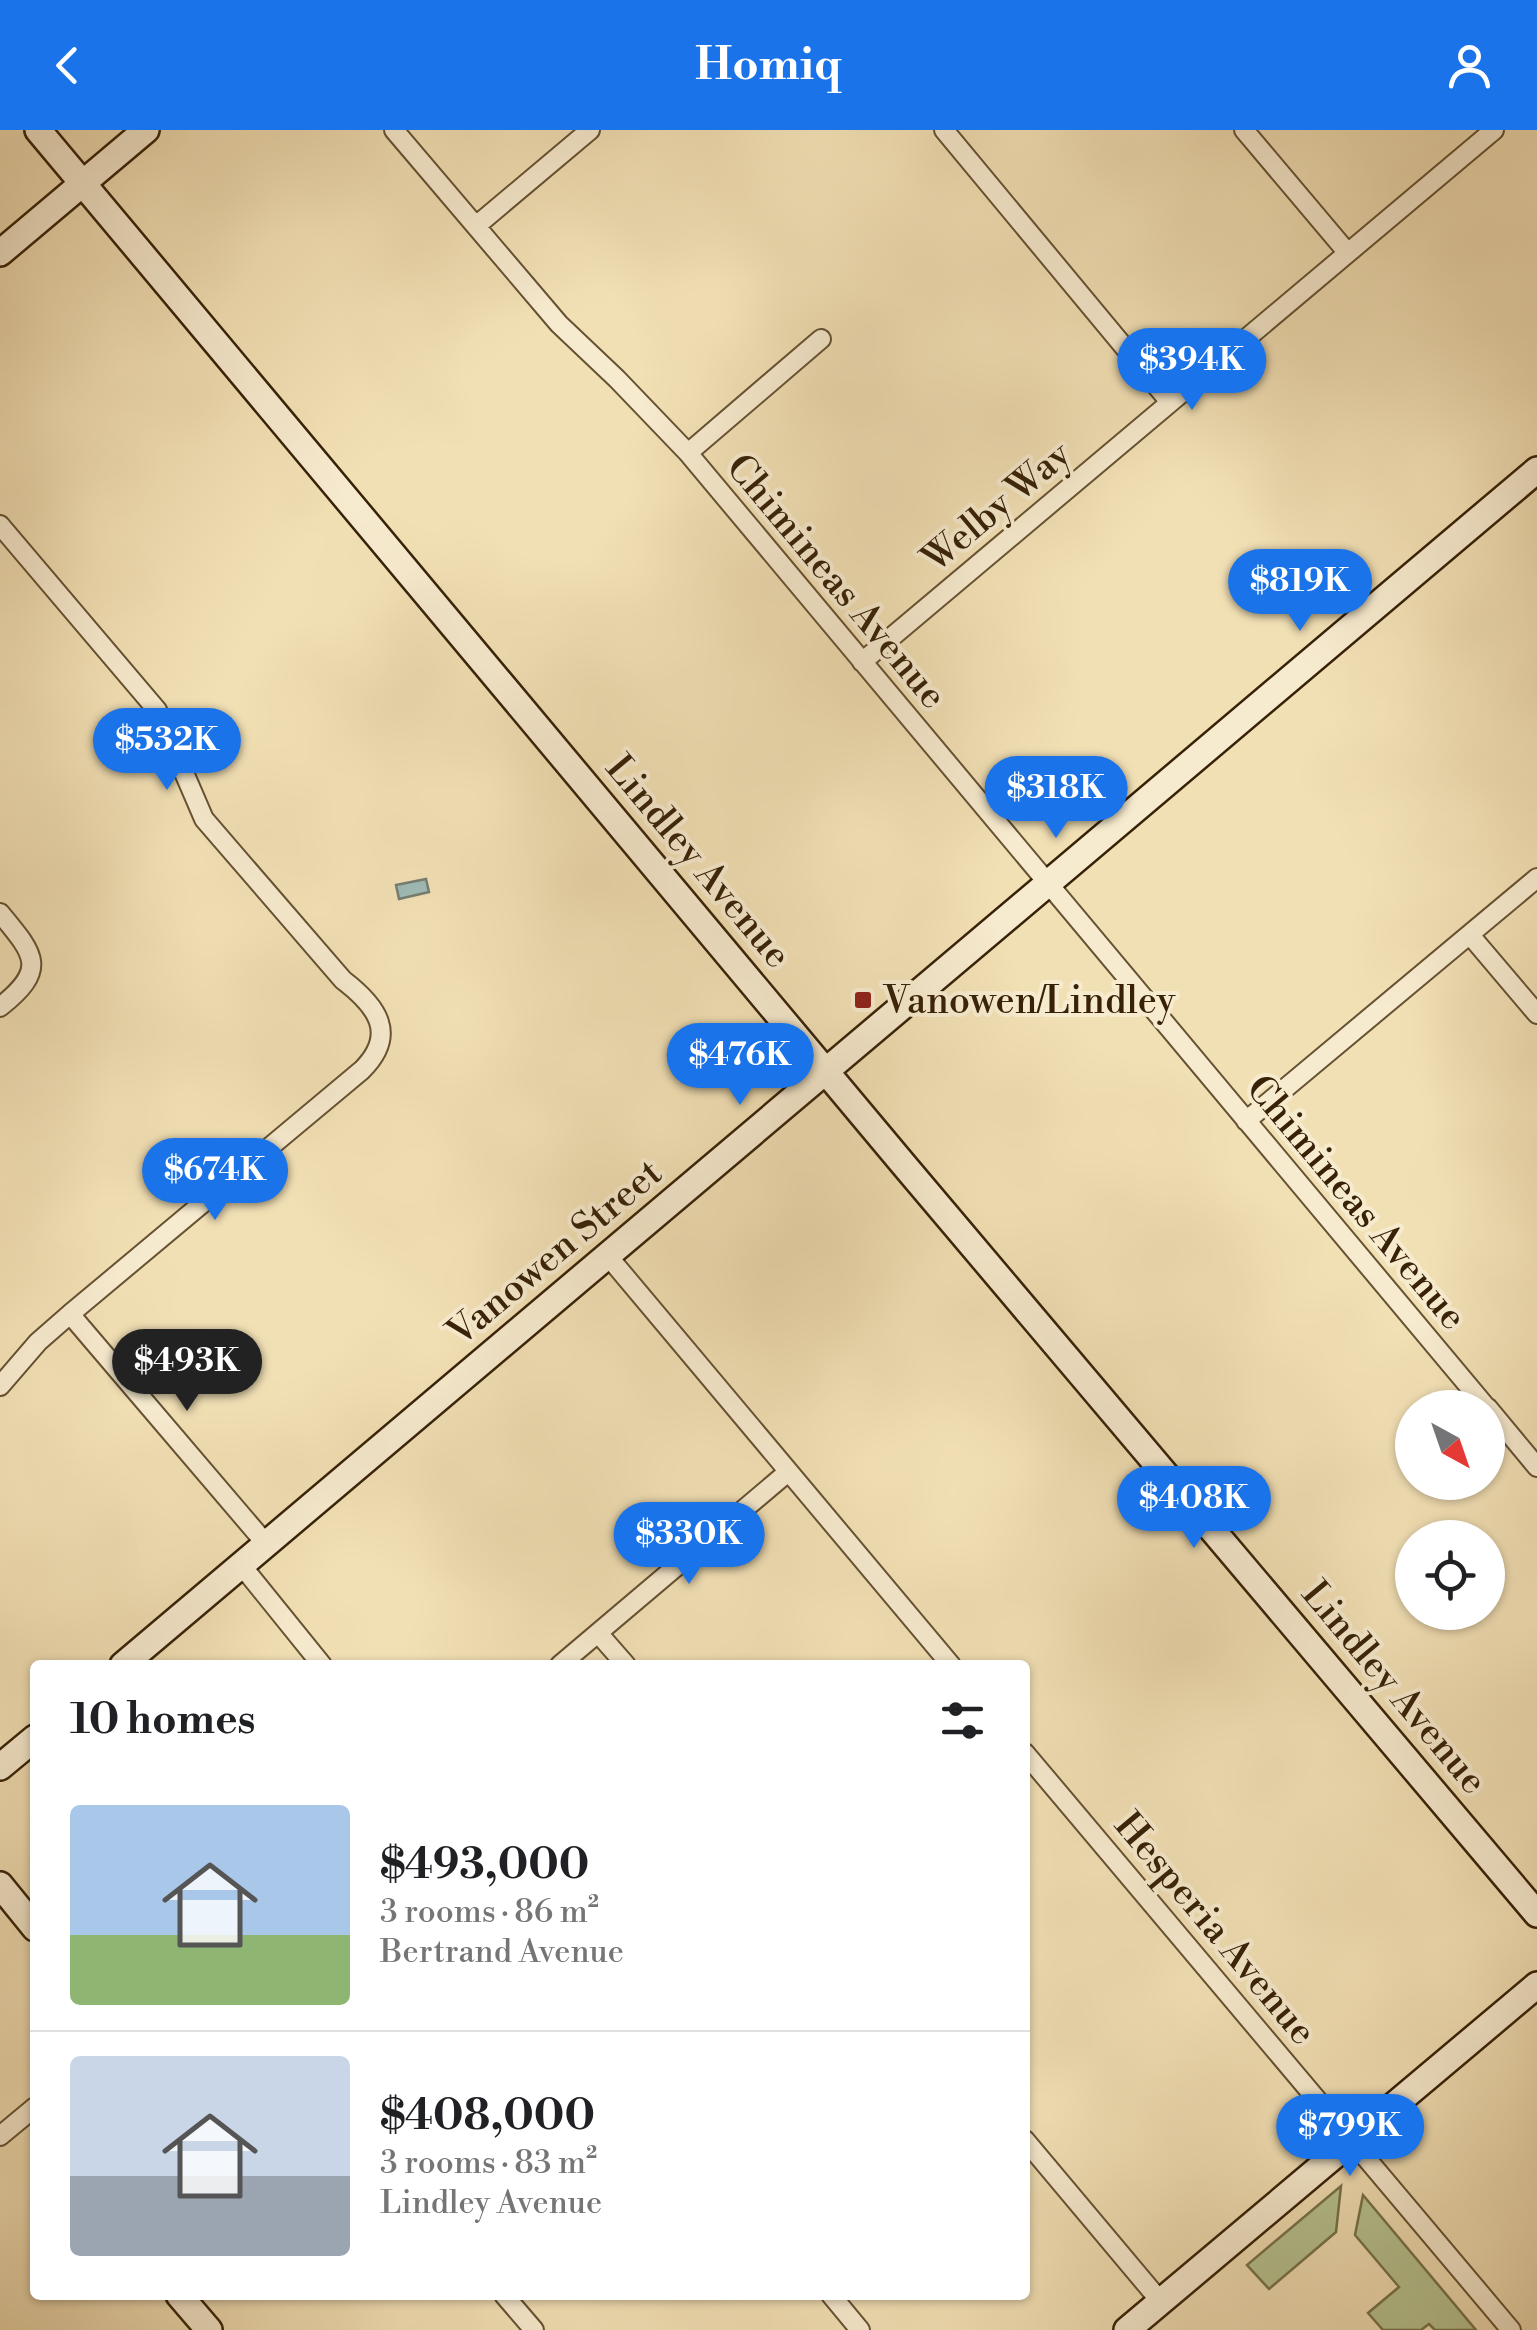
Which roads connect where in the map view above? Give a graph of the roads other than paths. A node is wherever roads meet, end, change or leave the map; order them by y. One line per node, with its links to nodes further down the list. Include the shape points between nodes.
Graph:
1 (38, 130): 8 (main road, Lindley Avenue)
2 (146, 130): 8 (main road)
3 (394, 130): 9 (street, Chimineas Avenue)
4 (590, 130): 9 (street)
5 (944, 130): 13 (street)
6 (1244, 130): 10 (street)
7 (1494, 130): 10 (street, Welby Way)
8 (82, 183): 11 (main road); 24 (main road, Lindley Avenue)
9 (476, 226): 14 (street, Chimineas Avenue, via 558,324)
10 (1347, 252): 13 (street, Welby Way)
11 (0, 253)
12 (822, 339): 14 (street)
13 (1169, 402): 17 (street, Welby Way)
14 (688, 454): 17 (street, Chimineas Avenue)
15 (1537, 470): 19 (main road, Vanowen Street)
16 (0, 525): 27 (street, via 157,710 204,819 370,1004 382,1034 362,1070)
17 (862, 662): 19 (street, Chimineas Avenue)
18 (1537, 878): 21 (street)
19 (1048, 884): 24 (main road, Vanowen Street); 25 (street, Chimineas Avenue)
20 (0, 914): 22 (street, via 24,941 32,972)
21 (1470, 934): 23 (street); 25 (street)
22 (0, 1007)
23 (1537, 1014)
24 (826, 1071): 26 (main road, Vanowen Street); 45 (main road, Lindley Avenue)
25 (1246, 1122): 29 (street, Chimineas Avenue)
26 (607, 1255): 32 (street); 33 (main road, Vanowen Street)
27 (70, 1314): 28 (street); 33 (street)
28 (0, 1386)
29 (1472, 1390)
30 (1505, 1429): 31 (street, Chimineas Avenue)
31 (1537, 1467)
32 (788, 1472): 35 (street); 40 (street)
33 (267, 1546): 34 (main road, Vanowen Street)
34 (242, 1566): 36 (main road, Vanowen Street); 37 (street)
35 (598, 1632): 38 (street); 39 (street)
36 (129, 1660)
37 (318, 1660)
38 (566, 1660)
39 (622, 1660)
40 (947, 1660)
41 (30, 1742): 43 (main road)
42 (1030, 1759): 50 (street, Hesperia Avenue)
43 (0, 1767)
44 (0, 1886): 46 (main road)
45 (1537, 1914)
46 (30, 1922)
47 (1537, 1986): 50 (main road)
48 (30, 2110): 49 (street)
49 (0, 2136)
50 (1353, 2140): 55 (main road); 60 (street, Hesperia Avenue)
51 (1030, 2146): 55 (street)
52 (184, 2300): 56 (main road)
53 (508, 2300): 57 (street)
54 (834, 2300): 58 (street)
55 (1161, 2302): 59 (main road)
56 (209, 2330)
57 (534, 2330)
58 (860, 2330)
59 (1128, 2330)
60 (1511, 2330)

